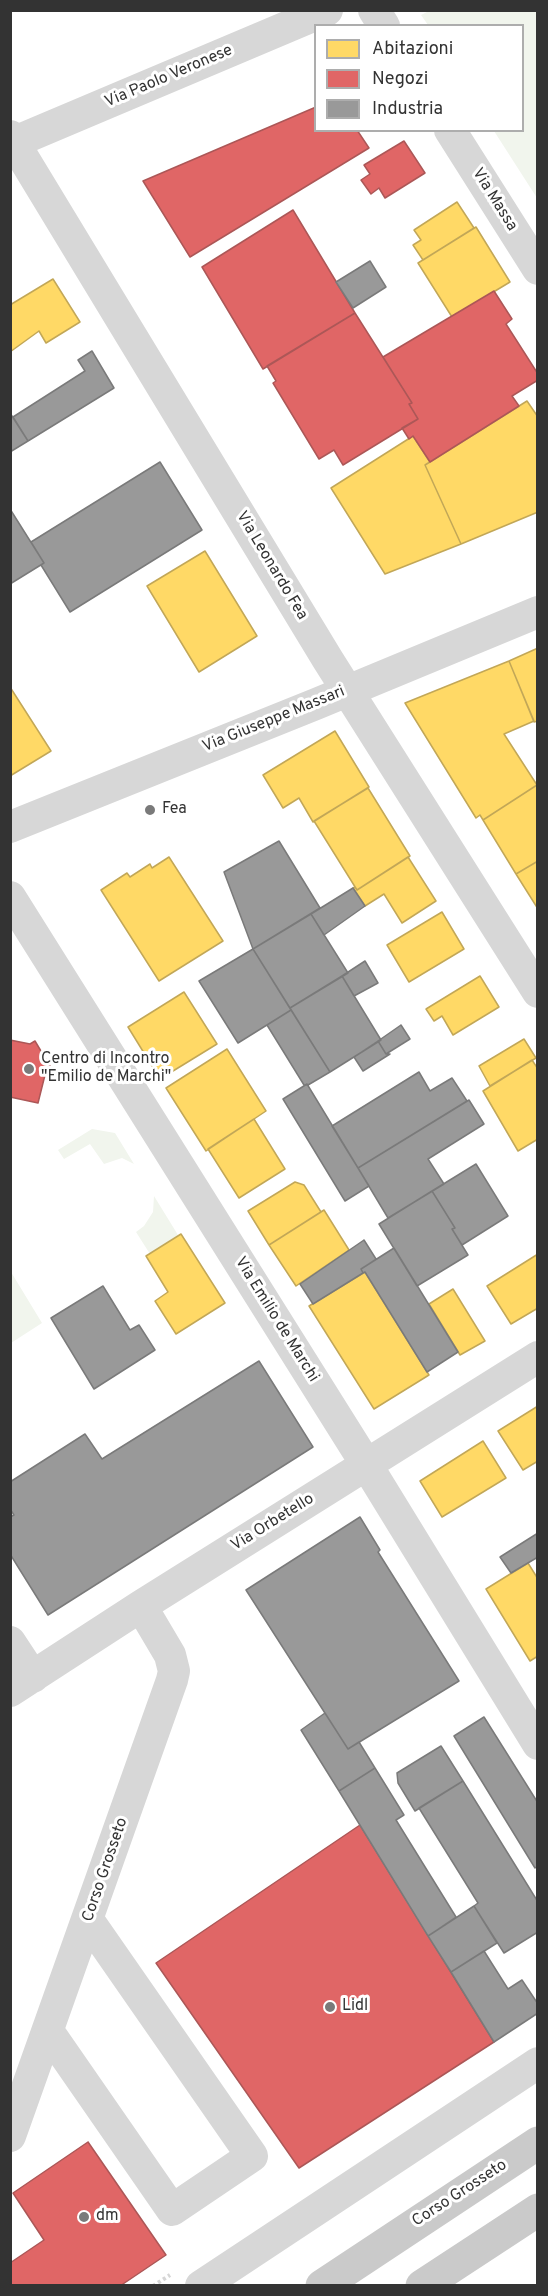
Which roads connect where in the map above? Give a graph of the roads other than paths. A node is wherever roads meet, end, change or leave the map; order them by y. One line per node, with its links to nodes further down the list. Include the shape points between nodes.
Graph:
1 (327, 10): 5 (street, Via Paolo Veronese)
2 (374, 10): 3 (street)
3 (383, 24)
4 (451, 132): 6 (street, Via Massa)
5 (12, 141): 8 (street, Via Leonardo Fea)
6 (537, 269)
7 (537, 612): 8 (street, Via Giuseppe Massari)
8 (347, 691): 9 (street, Via Giuseppe Massari); 11 (street, Via Leonardo Fea)
9 (10, 827)
10 (10, 897): 13 (street, Via Emilio de Marchi)
11 (537, 992)
12 (537, 1357): 13 (street, Via Orbetello)
13 (366, 1464): 14 (street, Via Orbetello); 17 (street, Via Emilio de Marchi)
14 (141, 1606): 16 (street, Via Orbetello); 18 (street, Corso Grosseto, via 170,1655 174,1671)
15 (10, 1642): 16 (street)
16 (22, 1684)
17 (537, 1744)
18 (88, 1920): 19 (street, Corso Grosseto); 19 (street, via 252,2156 172,2210)
19 (48, 2031): 21 (street, Corso Grosseto)
20 (537, 2063): 24 (street)
21 (10, 2136)
22 (537, 2143): 25 (main road, Corso Grosseto)
23 (537, 2211): 26 (main road)
24 (201, 2286)
25 (322, 2286)
26 (422, 2286)

